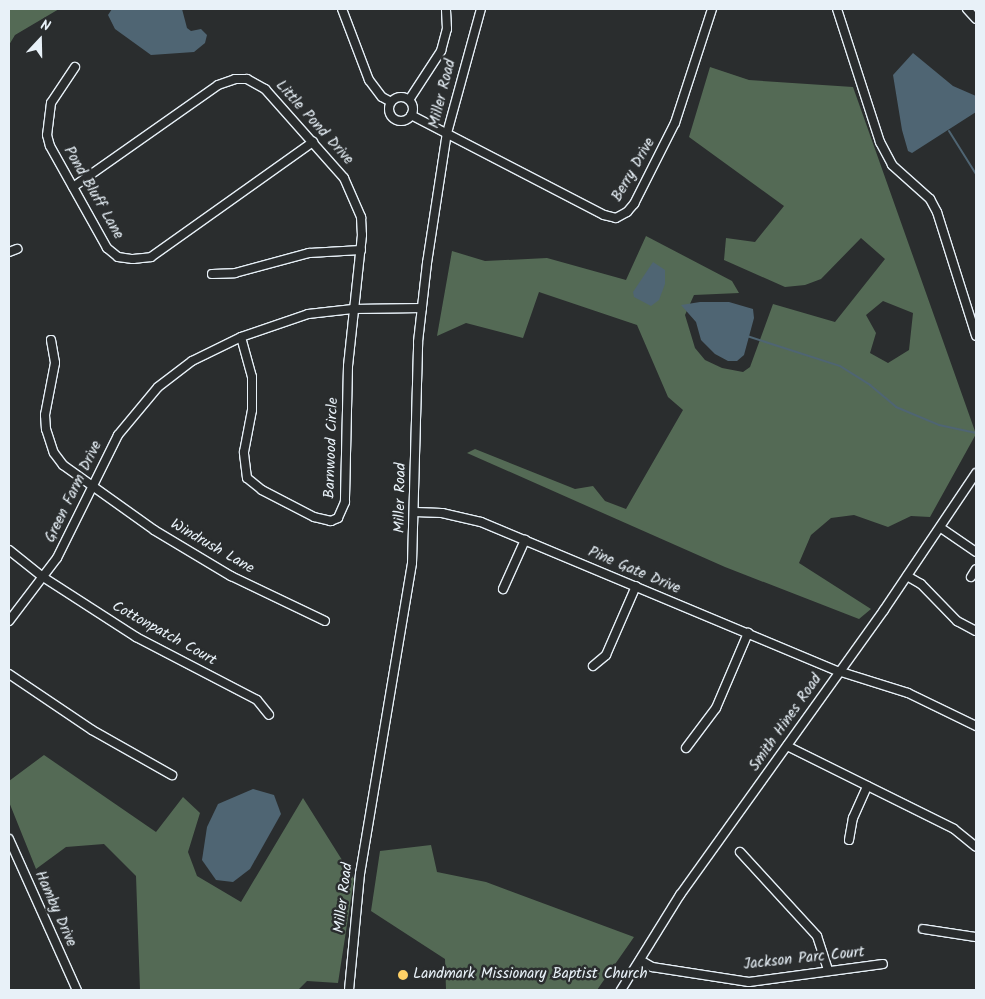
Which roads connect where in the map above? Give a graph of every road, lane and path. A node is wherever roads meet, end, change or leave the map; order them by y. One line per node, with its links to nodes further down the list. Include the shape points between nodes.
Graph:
1 (342, 9): 10 (street, via 369,80 382,97)
2 (446, 9): 9 (street, via 447,29 439,58)
3 (481, 9): 12 (street, Miller Road)
4 (712, 9): 12 (street, Berry Drive, via 675,123 634,204 621,216 612,218 604,215)
5 (837, 9): 21 (street, via 880,142 892,165 930,200 937,212)
6 (967, 9): 7 (street)
7 (976, 19)
8 (75, 67): 14 (street, Pond Bluff Lane, via 50,103 46,124 50,146)
9 (408, 100): 10 (street, via 398,98); 11 (street, via 413,108)
10 (391, 102): 11 (street, via 390,113 394,119 405,120)
11 (411, 115): 12 (street, Berry Drive)
12 (448, 133): 19 (street, Miller Road)
13 (313, 142): 14 (street, Little Pond Drive, via 265,89 247,79 235,79 218,85); 14 (street, Pond Bluff Lane, via 151,256 118,257 107,248); 16 (street, Little Pond Drive, via 353,193 361,216)
14 (73, 187)
15 (17, 249): 17 (street)
16 (361, 250): 18 (street, via 310,253 235,273); 20 (street, Little Pond Drive)
17 (9, 252)
18 (212, 274)
19 (422, 308): 20 (street, Green Farm Drive); 26 (street, Miller Road, via 416,390)
20 (353, 309): 22 (street, Green Farm Drive, via 308,314); 22 (street, Barnwood Circle, via 345,502 343,512 331,521 314,517 262,490 247,478 244,452 252,410 252,377)
21 (976, 336)
22 (241, 337): 25 (street, Green Farm Drive, via 192,361 158,387 118,436)
23 (51, 340): 25 (street, Windrush Lane, via 56,363 45,415 46,430 54,453 63,465)
24 (976, 473): 27 (street, Smith Hines Road)
25 (90, 487): 34 (street, Green Farm Drive, via 70,535); 38 (street, Windrush Lane, via 231,576)
26 (415, 512): 28 (street, Pine Gate Drive, via 468,518); 60 (street, Miller Road, via 408,586 360,874)
27 (941, 528): 30 (street); 32 (street, Smith Hines Road)
28 (525, 540): 35 (street, Pine Gate Drive); 36 (street)
29 (9, 550): 34 (street, Cottonpatch Court)
30 (976, 552)
31 (976, 569): 33 (street)
32 (907, 576): 39 (street, via 926,589 957,621); 42 (street, Smith Hines Road)
33 (971, 576)
34 (43, 577): 37 (street, Green Farm Drive); 44 (street, Cottonpatch Court, via 136,637 257,700)
35 (636, 586): 40 (street, Pine Gate Drive); 41 (street, via 606,655)
36 (503, 589)
37 (9, 621)
38 (325, 621)
39 (976, 631)
40 (748, 634): 42 (street, Pine Gate Drive); 47 (street, via 716,708)
41 (593, 666)
42 (838, 671): 45 (street, Pine Gate Drive, via 908,693); 46 (street, Smith Hines Road)
43 (9, 674): 48 (street, via 92,730)
44 (270, 715)
45 (976, 726)
46 (787, 746): 49 (street); 56 (street, Smith Hines Road, via 680,895)
47 (686, 748)
48 (172, 775)
49 (867, 786): 51 (street, via 853,818); 52 (street, via 954,829)
50 (9, 839): 59 (street, Hamby Drive)
51 (848, 840)
52 (976, 847)
53 (740, 852): 58 (street, via 817,936)
54 (923, 929): 55 (street)
55 (976, 937)
56 (640, 960): 58 (street, Jackson Parc Court, via 652,967 749,982); 61 (street, Smith Hines Road)
57 (883, 964): 58 (street, Jackson Parc Court)
58 (828, 969)
59 (77, 990)
60 (349, 990)
61 (621, 990)

